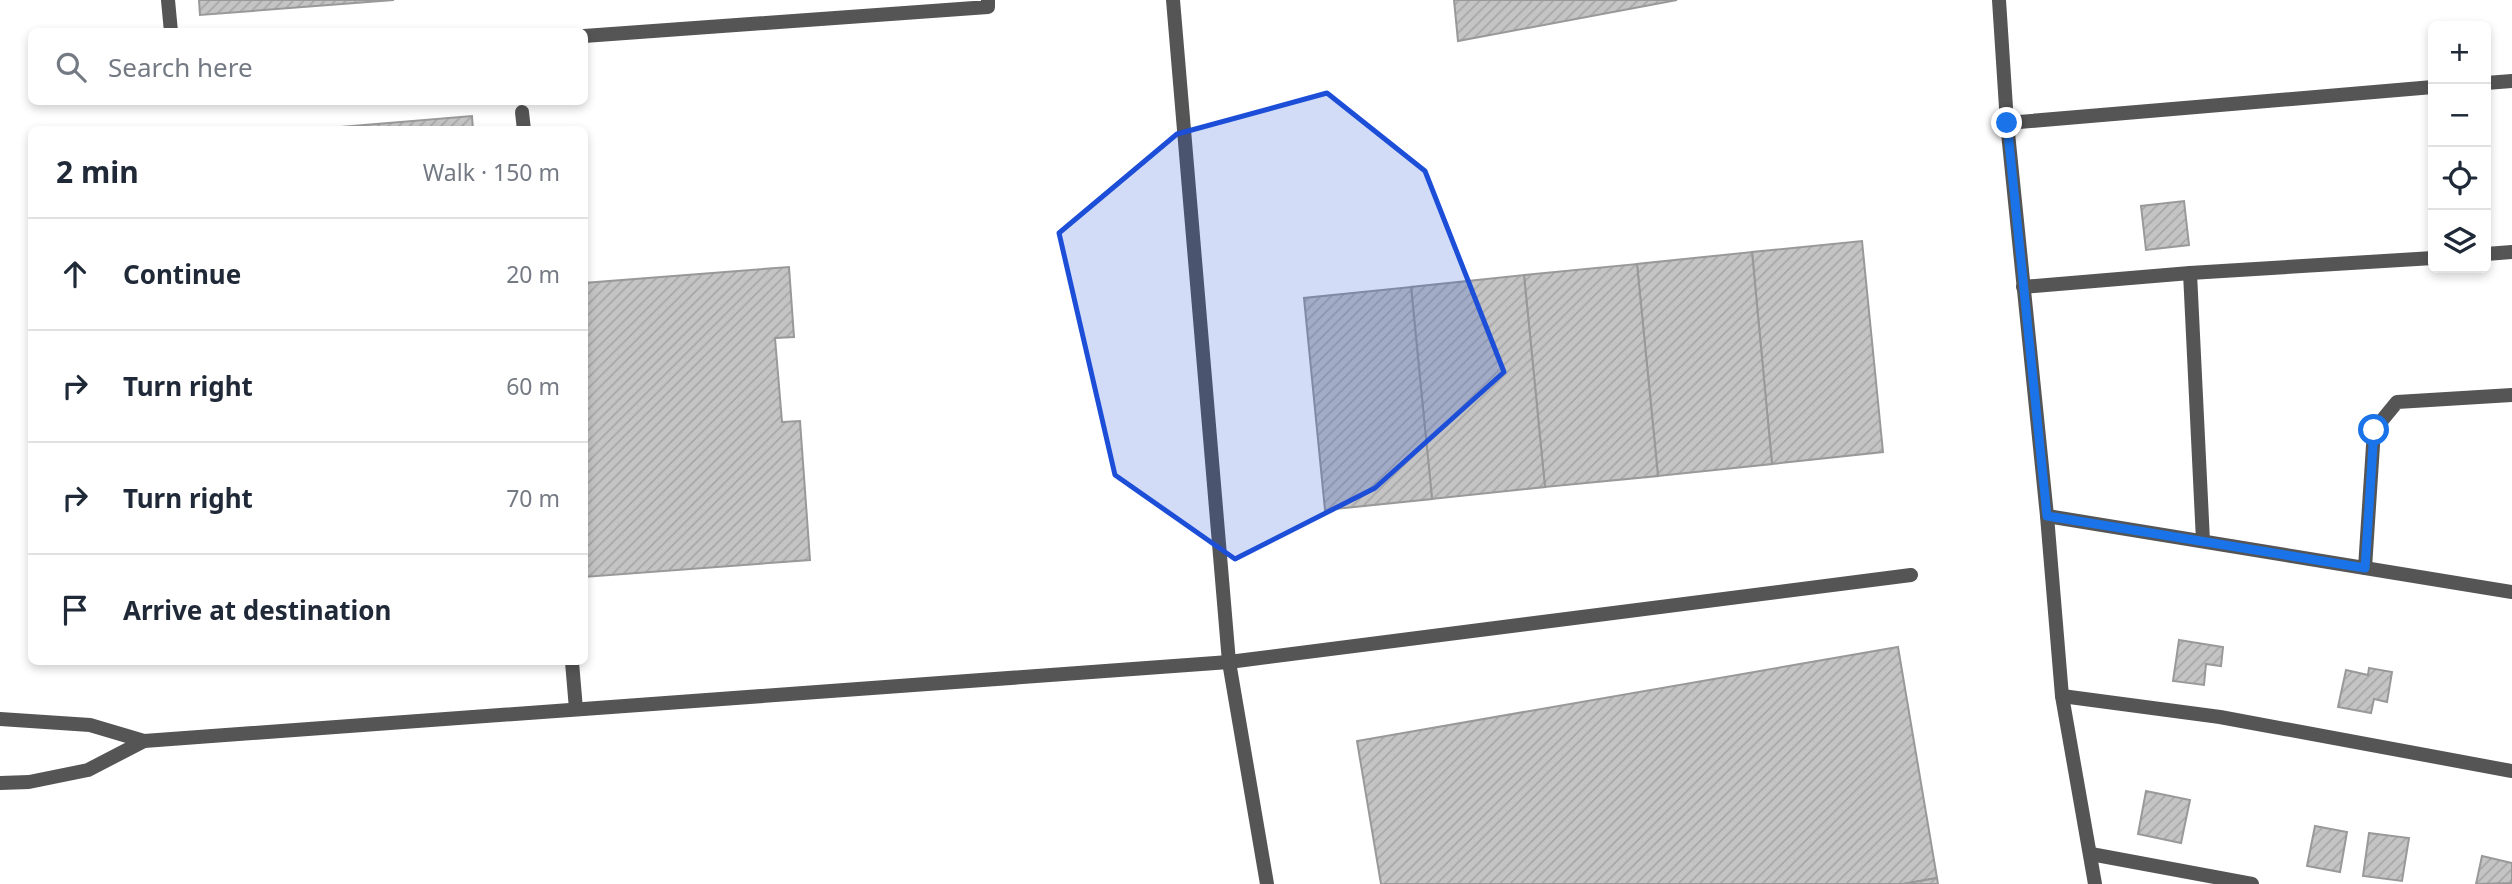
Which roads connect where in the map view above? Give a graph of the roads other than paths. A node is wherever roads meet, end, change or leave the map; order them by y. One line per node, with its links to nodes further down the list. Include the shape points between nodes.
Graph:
1 (168, 0): 5 (street)
2 (988, 0): 6 (street, via 988,7)
3 (1173, 0): 24 (street)
4 (1999, 0): 11 (street)
5 (171, 28)
6 (588, 36)
7 (2512, 81): 8 (street)
8 (2491, 83)
9 (2428, 87): 11 (street)
10 (522, 112): 12 (street)
11 (2007, 123): 17 (street)
12 (524, 126)
13 (2512, 253): 14 (street)
14 (2491, 254)
15 (2428, 258): 16 (street)
16 (2190, 273): 17 (street); 20 (street)
17 (2024, 287): 19 (street)
18 (2512, 396): 21 (street, via 2397,402 2374,430)
19 (2047, 516): 20 (street); 26 (street)
20 (2203, 541): 21 (street)
21 (2365, 568): 23 (street)
22 (1911, 575): 24 (street)
23 (2512, 592)
24 (1229, 662): 27 (street); 33 (street)
25 (572, 665): 27 (street)
26 (2062, 696): 30 (street, via 2220,717); 32 (street)
27 (576, 709): 29 (street)
28 (0, 719): 29 (street, via 90,725)
29 (144, 741): 31 (street, via 88,770)
30 (2512, 771)
31 (0, 783)
32 (2091, 854): 34 (street); 35 (street)
33 (1267, 884)
34 (2095, 884)
35 (2252, 884)

